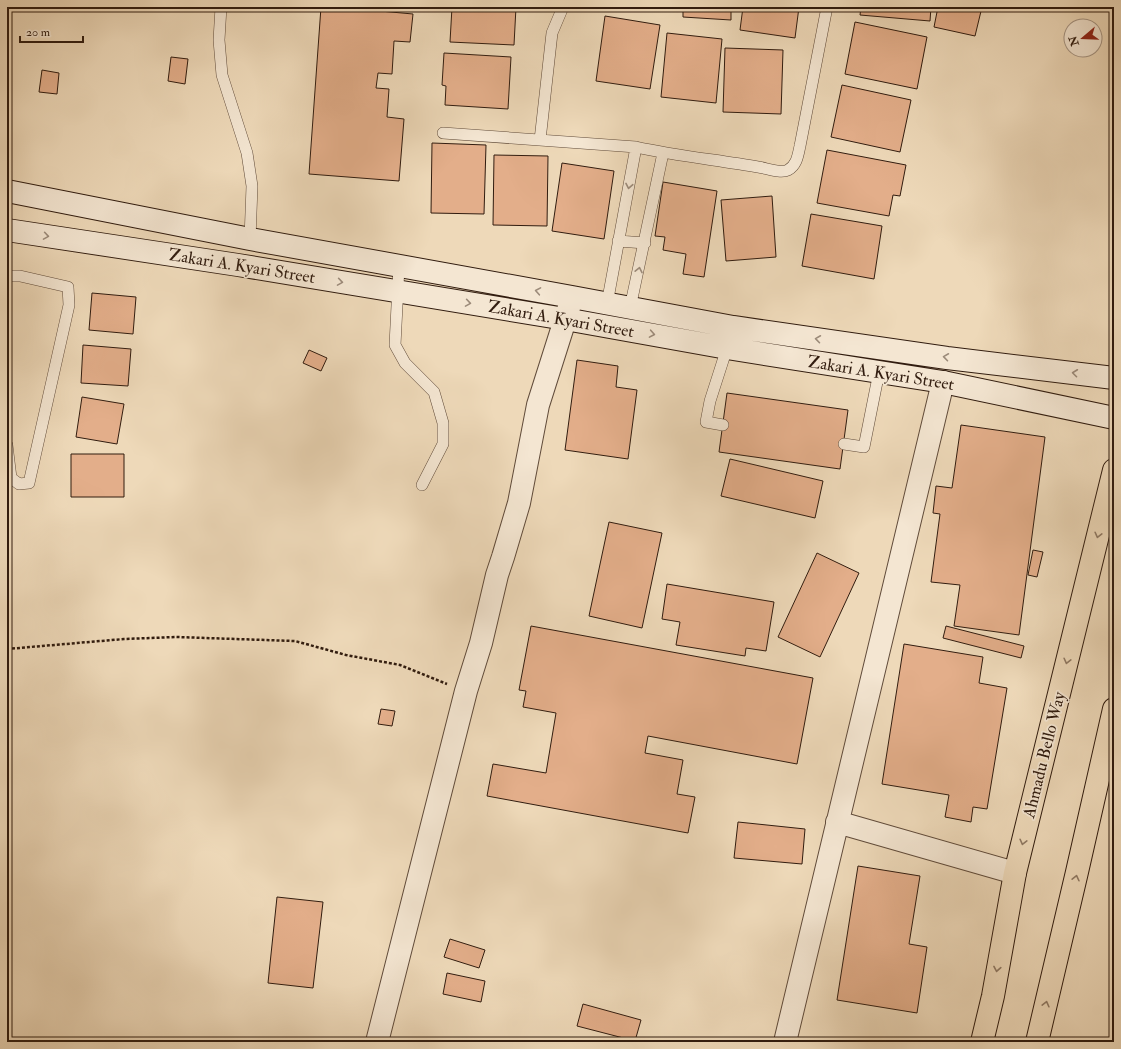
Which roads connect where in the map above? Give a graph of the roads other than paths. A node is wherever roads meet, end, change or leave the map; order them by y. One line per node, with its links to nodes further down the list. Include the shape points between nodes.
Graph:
1 (221, 7): 10 (lane, via 219,40 222,75 247,153 252,186)
2 (563, 7): 5 (lane, via 552,33)
3 (827, 7): 7 (lane, via 794,165 782,172)
4 (443, 133): 5 (lane)
5 (540, 140): 6 (lane)
6 (636, 147): 7 (lane); 11 (lane, one-way to 11)
7 (663, 153): 12 (lane)
8 (7, 191): 10 (street, Zakari A. Kyari Street)
9 (7, 230): 15 (street, Zakari A. Kyari Street, one-way to 15)
10 (250, 239): 13 (street, Zakari A. Kyari Street)
11 (618, 241): 12 (lane); 17 (lane)
12 (645, 242): 18 (lane, one-way to 12)
13 (399, 266): 15 (lane); 16 (street, Zakari A. Kyari Street, one-way to 13)
14 (7, 276): 27 (lane, via 20,276 68,287 69,305 29,484 18,484 11,478)
15 (397, 291): 19 (street, Zakari A. Kyari Street, one-way to 19); 29 (lane, via 395,345 406,364 434,392 443,423 443,444)
16 (572, 297): 17 (street, Zakari A. Kyari Street); 19 (street)
17 (607, 304): 18 (street, Zakari A. Kyari Street)
18 (630, 308): 22 (street, Zakari A. Kyari Street, one-way to 18, via 733,328)
19 (565, 319): 20 (street, Zakari A. Kyari Street, one-way to 20); 33 (street, via 538,405 519,502 466,691)
20 (727, 348): 21 (street, Zakari A. Kyari Street); 25 (lane, via 706,422)
21 (879, 372): 23 (street, Zakari A. Kyari Street); 26 (lane, via 864,447)
22 (1114, 378)
23 (943, 382): 24 (street, Zakari A. Kyari Street); 31 (street)
24 (1114, 418)
25 (723, 425)
26 (844, 444)
27 (7, 445)
28 (1114, 470): 32 (main road, Ahmadu Bello Way, one-way to 32)
29 (422, 485)
30 (1114, 709): 36 (main road, one-way to 30)
31 (837, 822): 32 (street); 34 (street)
32 (1015, 873): 35 (main road, Ahmadu Bello Way, one-way to 35)
33 (377, 1042)
34 (785, 1042)
35 (982, 1042)
36 (1037, 1042)

